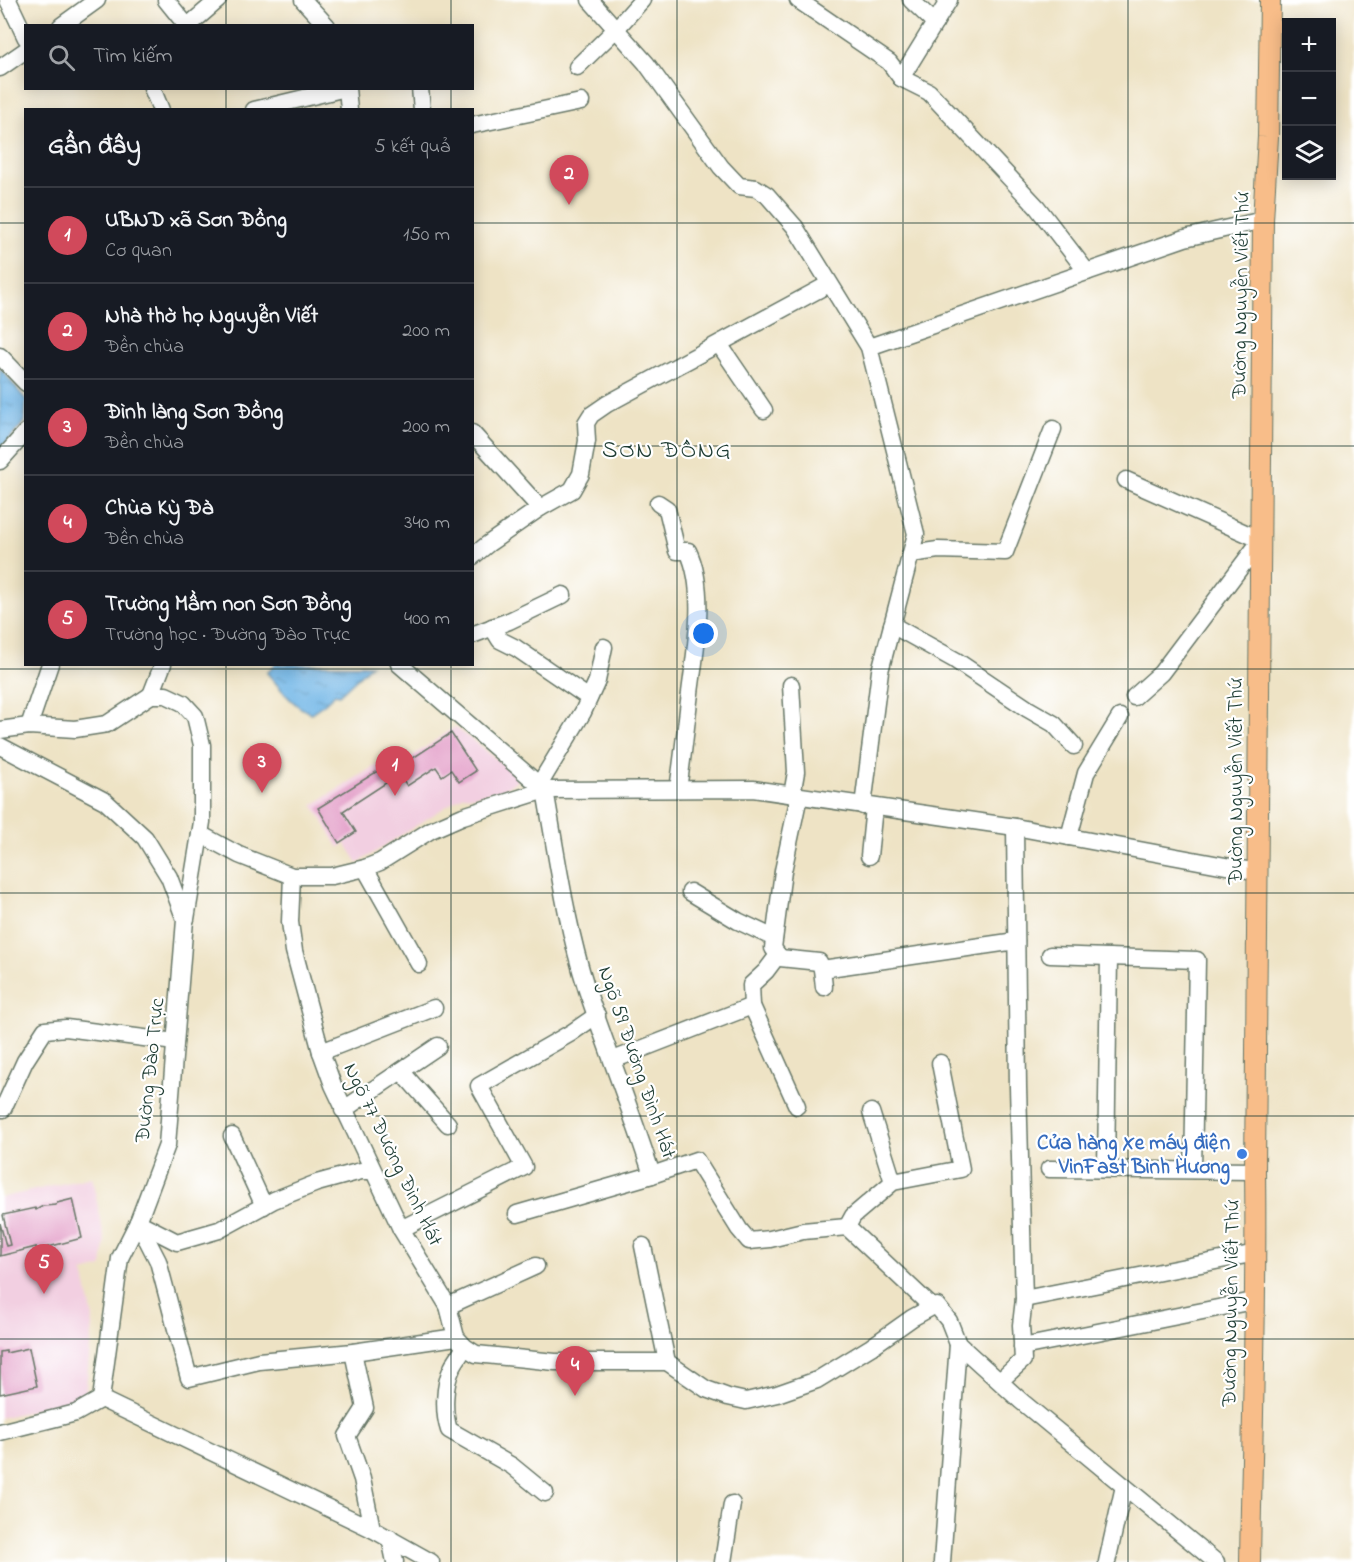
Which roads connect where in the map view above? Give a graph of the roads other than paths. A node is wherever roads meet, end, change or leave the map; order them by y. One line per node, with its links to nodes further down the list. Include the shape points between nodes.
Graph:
1 (8, 0): 18 (street)
2 (166, 0): 14 (street)
3 (218, 0): 15 (street)
4 (303, 0): 16 (street)
5 (590, 0): 17 (street)
6 (642, 0): 17 (street)
7 (798, 0): 22 (street, via 888,62)
8 (911, 0): 12 (street)
9 (949, 0): 12 (street)
10 (1270, 0): 33 (main road, Đường Nguyễn Viết Thứ)
11 (92, 1): 13 (street)
12 (935, 22): 22 (street)
13 (63, 24)
14 (186, 24)
15 (190, 24)
16 (325, 24)
17 (616, 29): 20 (street); 35 (street, via 646,63 721,167 739,186 756,188 767,195 795,227)
18 (24, 34)
19 (24, 51): 21 (street)
20 (576, 67)
21 (0, 68)
22 (901, 78): 34 (street, via 929,92 980,145 1037,207)
23 (153, 90): 28 (street)
24 (338, 90): 29 (street)
25 (346, 90): 30 (street)
26 (420, 90): 31 (street)
27 (581, 102): 32 (street)
28 (160, 108)
29 (262, 108)
30 (349, 108)
31 (422, 108)
32 (474, 125)
33 (1263, 220): 34 (street, via 1185,238); 48 (main road, Đường Nguyễn Viết Thứ)
34 (1087, 272): 37 (street)
35 (829, 284): 36 (street); 37 (street)
36 (719, 344): 40 (street); 47 (street, via 591,415 586,423 581,474 572,490)
37 (869, 347): 49 (street, via 916,534)
38 (0, 356): 39 (street)
39 (22, 373)
40 (764, 410)
41 (1053, 429): 49 (street, via 1005,552 938,550)
42 (24, 434): 44 (street)
43 (474, 435): 47 (street)
44 (0, 461)
45 (1126, 480): 48 (street)
46 (658, 503): 69 (street, via 667,509 677,550 688,551 692,559 697,599 696,646)
47 (540, 508): 50 (street)
48 (1261, 540): 61 (street, via 1161,673); 77 (main road, Đường Nguyễn Viết Thứ)
49 (910, 554): 52 (street)
50 (474, 555)
51 (563, 595): 53 (street)
52 (892, 625): 67 (street, via 1054,724); 71 (street, via 880,671)
53 (492, 627): 54 (street); 62 (street, via 500,640)
54 (474, 634)
55 (604, 647): 62 (street)
56 (50, 666): 64 (street)
57 (162, 666): 60 (street)
58 (401, 666): 68 (street)
59 (791, 685): 70 (street)
60 (151, 695): 64 (street, via 106,724 75,729); 73 (street, via 166,695 183,703 195,716 202,745)
61 (1134, 697)
62 (589, 698): 68 (street)
63 (1120, 717): 74 (street, via 1086,773)
64 (29, 726): 65 (street)
65 (0, 730)
66 (0, 746): 80 (street, Đường Đào Trực, via 105,801 146,838 169,877)
67 (1074, 746)
68 (542, 787): 69 (street); 76 (street, via 431,830); 90 (street, Ngõ 59 Đường Đình Hát, via 567,915)
69 (678, 789): 70 (street, via 753,789)
70 (796, 795): 71 (street); 82 (street)
71 (869, 807): 72 (street); 75 (street)
72 (1015, 827): 74 (street); 81 (street)
73 (200, 834): 78 (street); 80 (street)
74 (1069, 837): 77 (street)
75 (869, 856)
76 (365, 868): 78 (street, via 332,876); 85 (street)
77 (1258, 872): 107 (main road, Đường Nguyễn Viết Thứ)
78 (292, 876): 93 (street, Ngõ 77 Đường Đình Hát, via 290,922 294,951)
79 (690, 892): 82 (street)
80 (185, 920): 91 (street, Đường Đào Trực)
81 (1016, 941): 86 (street); 118 (street)
82 (776, 946): 86 (street, via 780,958 819,962); 88 (street, via 766,971 751,985)
83 (1050, 955): 84 (street)
84 (1109, 957): 104 (street); 105 (street, via 1197,960)
85 (419, 964)
86 (822, 969): 87 (street)
87 (824, 987)
88 (752, 1006): 94 (street); 97 (street)
89 (434, 1008): 93 (street)
90 (597, 1015): 94 (street, Ngõ 59 Đường Đình Hát); 114 (street, via 479,1086 524,1167)
91 (176, 1042): 98 (street, via 66,1028 45,1030 25,1061); 112 (street, Đường Đào Trực, via 167,1145)
92 (438, 1046): 96 (street)
93 (321, 1052): 99 (street, Ngõ 77 Đường Đình Hát)
94 (613, 1060): 108 (street, Ngõ 59 Đường Đình Hát)
95 (940, 1063): 109 (street, via 961,1169)
96 (401, 1071): 99 (street); 101 (street)
97 (797, 1106)
98 (3, 1109)
99 (343, 1110): 106 (street, Ngõ 77 Đường Đình Hát)
100 (871, 1112): 109 (street)
101 (448, 1124)
102 (232, 1136): 110 (street)
103 (1049, 1169): 104 (street)
104 (1106, 1169): 105 (street)
105 (1193, 1170): 107 (street)
106 (372, 1171): 110 (street, via 316,1183); 114 (street, Ngõ 77 Đường Đình Hát)
107 (1255, 1171): 116 (main road, Đường Nguyễn Viết Thứ)
108 (652, 1175): 111 (street); 113 (street, Ngõ 59 Đường Đình Hát, via 696,1160 749,1241)
109 (893, 1182): 113 (street, via 853,1216)
110 (264, 1206): 112 (street, via 219,1230 177,1242)
111 (517, 1215)
112 (138, 1222): 125 (street, via 158,1261 189,1378 259,1361); 128 (street, Đường Đào Trực, via 120,1258)
113 (847, 1227): 121 (street)
114 (401, 1229): 120 (street, Ngõ 77 Đường Đình Hát)
115 (643, 1246): 126 (street)
116 (1256, 1253): 118 (street); 119 (main road, Đường Nguyễn Viết Thứ)
117 (536, 1266): 120 (street)
118 (1024, 1299): 124 (street)
119 (1254, 1301): 124 (street); 141 (main road, Đường Nguyễn Viết Thứ)
120 (448, 1306): 122 (street, Ngõ 77 Đường Đình Hát)
121 (932, 1307): 123 (street, via 937,1306 950,1321); 126 (street, via 817,1380 746,1401 706,1389)
122 (460, 1342): 125 (street); 126 (street, via 476,1354 555,1362); 131 (street, via 447,1389 449,1430 512,1467)
123 (958, 1344): 127 (street); 138 (street)
124 (1022, 1347): 127 (street, via 1023,1360)
125 (353, 1352): 133 (street, via 365,1408 347,1436 362,1479)
126 (668, 1362)
127 (1000, 1381): 130 (street)
128 (101, 1399): 129 (street, via 76,1413); 133 (street)
129 (0, 1432)
130 (1124, 1486): 139 (street); 140 (street)
131 (546, 1493)
132 (732, 1504): 137 (street)
133 (372, 1529): 134 (street)
134 (390, 1539): 135 (street); 136 (street)
135 (395, 1562)
136 (431, 1562)
137 (723, 1562)
138 (942, 1562)
139 (1107, 1562)
140 (1216, 1562)
141 (1250, 1562)

